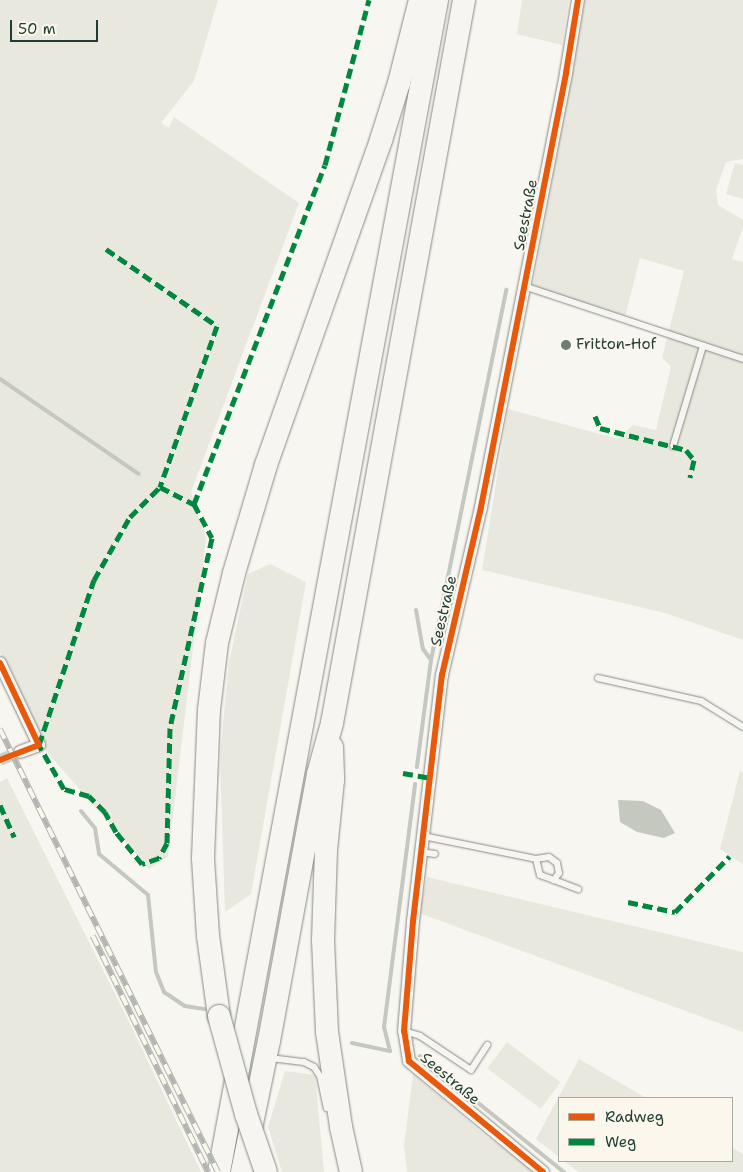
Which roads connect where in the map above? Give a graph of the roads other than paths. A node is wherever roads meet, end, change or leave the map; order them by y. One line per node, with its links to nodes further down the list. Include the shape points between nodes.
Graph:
1 (420, 0): 26 (highway, bridge, via 381,140 266,465 234,573 218,643 209,710 203,858 208,936 218,1016)
2 (437, 0): 24 (highway)
3 (464, 0): 11 (highway)
4 (578, 0): 5 (street, Seestraße)
5 (524, 286): 6 (lane); 14 (street, Seestraße, via 481,507 442,675)
6 (703, 346): 7 (lane); 8 (lane)
7 (743, 359)
8 (672, 446)
9 (0, 663): 13 (street, via 39,745)
10 (598, 678): 12 (lane, via 701,701)
11 (332, 723): 22 (highway, via 318,774); 27 (highway, via 333,780 322,940 327,1032)
12 (743, 727)
13 (20, 752)
14 (423, 836): 15 (street, Seestraße); 17 (lane)
15 (421, 852): 16 (lane); 20 (street, Seestraße)
16 (436, 854)
17 (536, 859): 18 (lane, via 540,875); 18 (lane, via 549,857 558,863 559,873)
18 (554, 880): 19 (lane)
19 (578, 889)
20 (404, 1031): 21 (lane, via 420,1036 471,1070); 28 (street, Seestraße, via 408,1061)
21 (488, 1045)
22 (266, 1057): 23 (lane, via 304,1062 314,1067 320,1076); 25 (highway)
23 (329, 1116)
24 (219, 1172)
25 (242, 1172)
26 (266, 1172)
27 (351, 1172)
28 (543, 1172)

